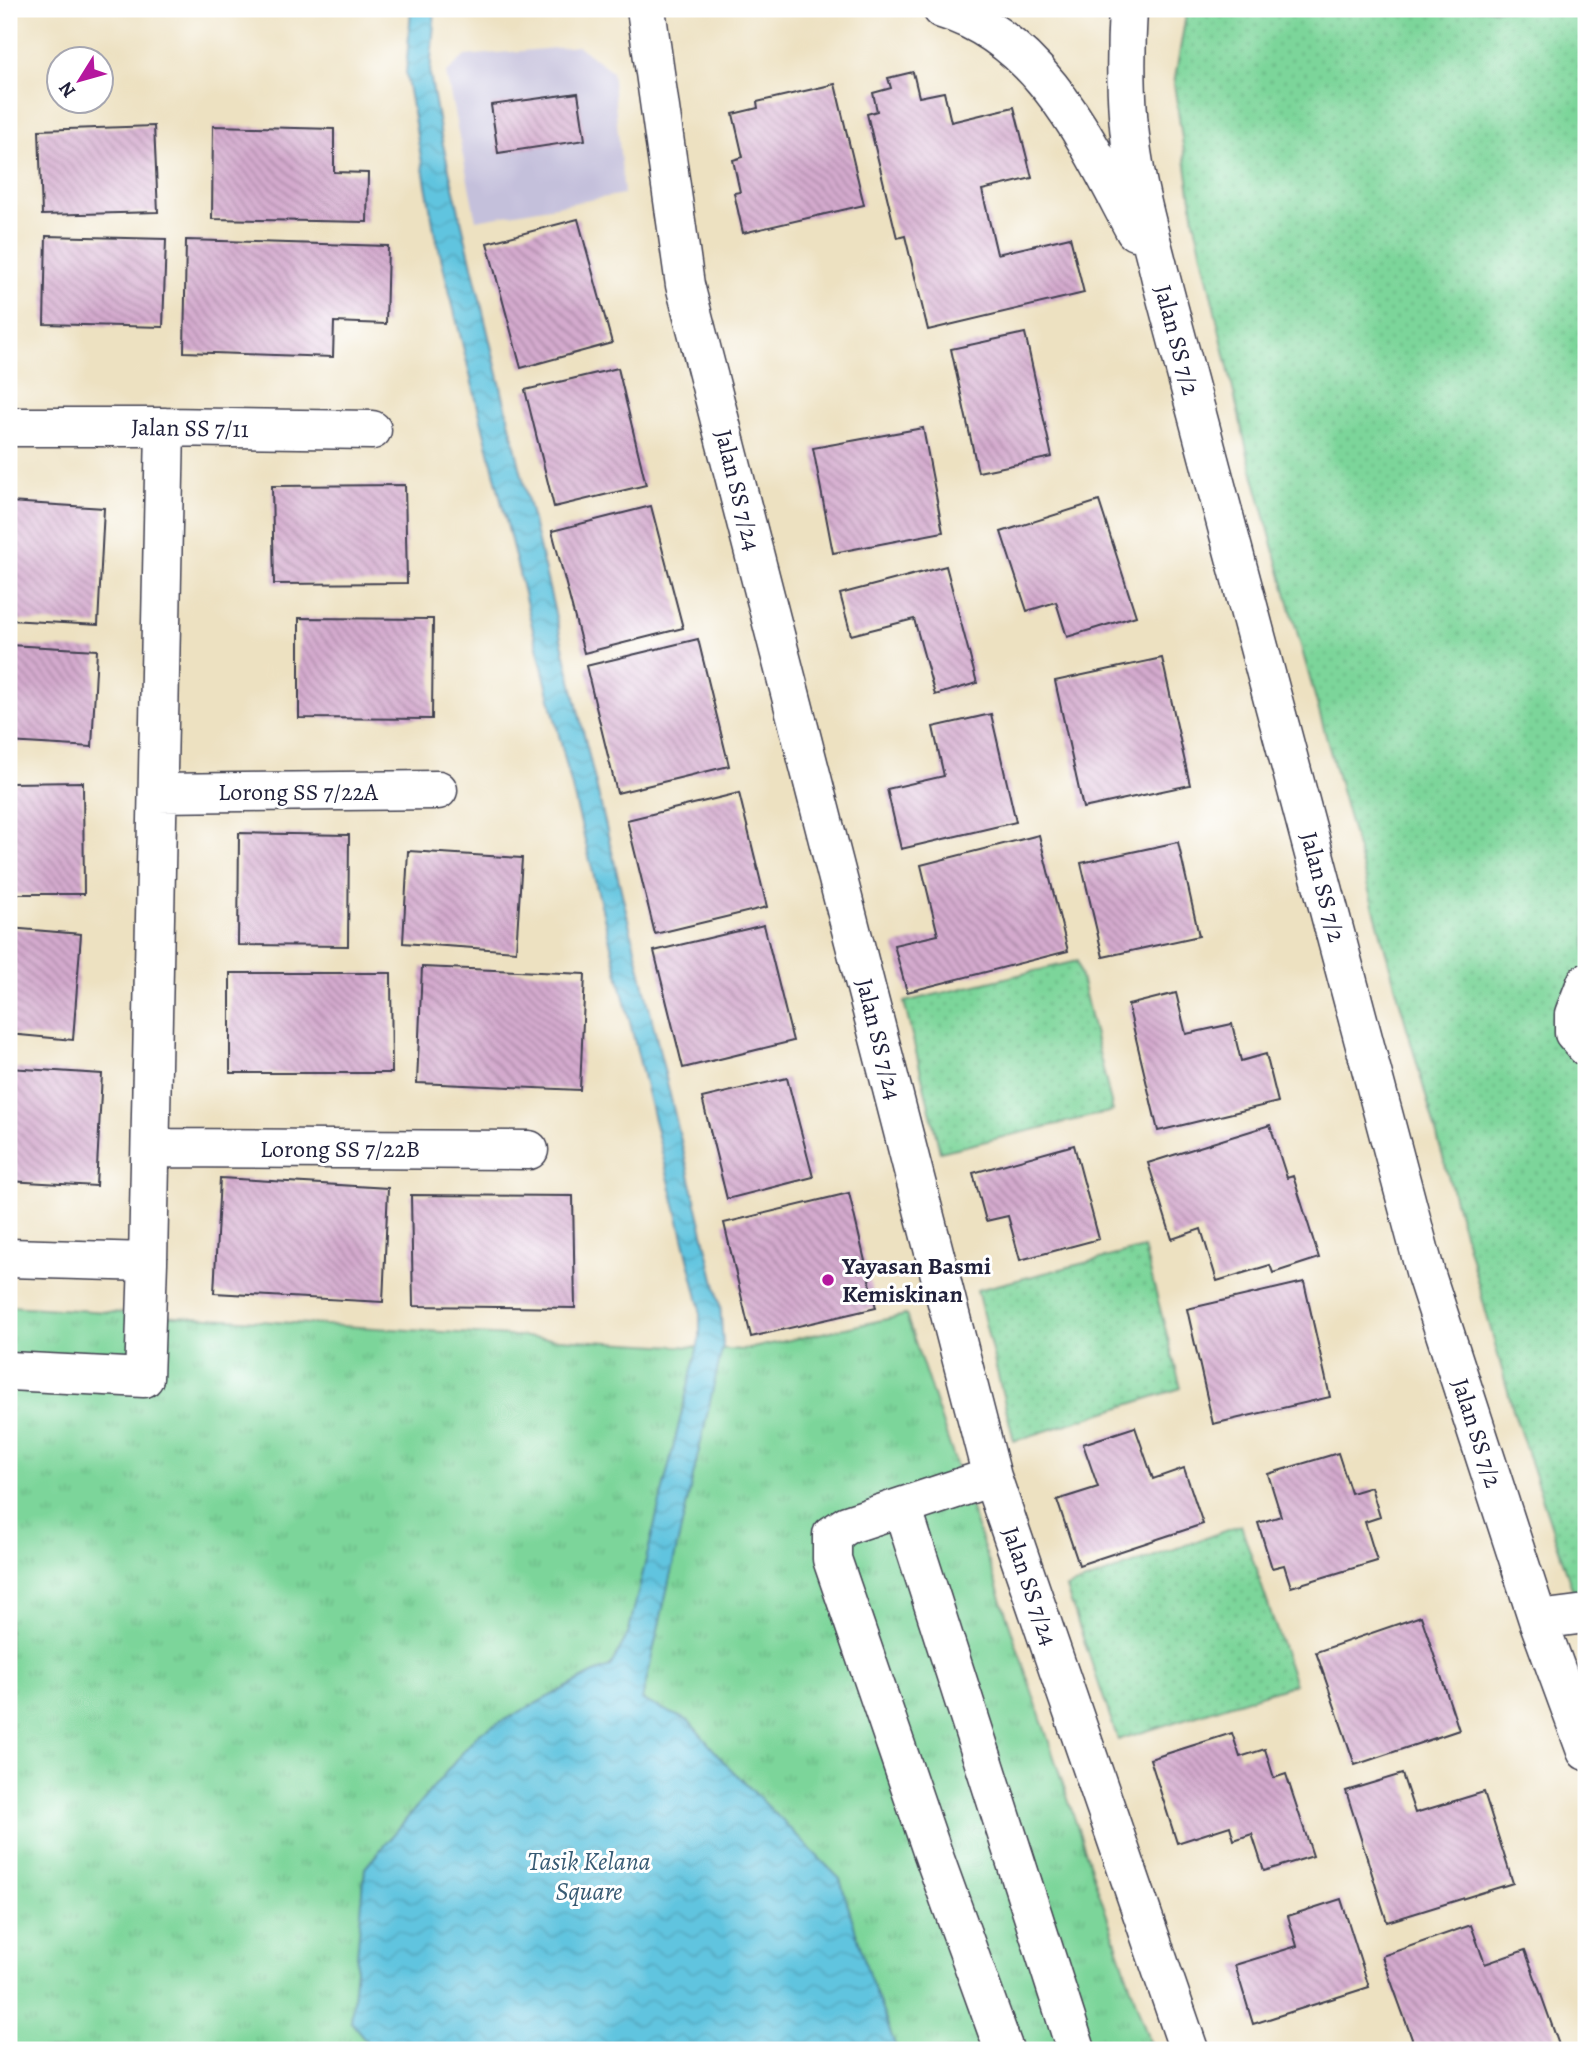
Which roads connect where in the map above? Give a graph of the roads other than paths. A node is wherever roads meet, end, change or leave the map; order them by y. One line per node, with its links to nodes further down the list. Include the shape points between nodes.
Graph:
1 (646, 9): 17 (street, Jalan SS 7/24, via 685,285)
2 (942, 9): 4 (street, via 998,35 1035,68 1085,137)
3 (1128, 9): 4 (street, Jalan SS 7/2, via 1127,98 1134,165)
4 (1161, 279): 20 (street, Jalan SS 7/2, via 1426,1275)
5 (9, 427): 6 (street, Jalan SS 7/11)
6 (165, 427): 7 (street, Jalan SS 7/11); 9 (street)
7 (372, 430)
8 (438, 790): 9 (street, Lorong SS 7/22A)
9 (158, 793): 12 (street)
10 (1586, 983): 11 (street, via 1574,1014 1574,1033)
11 (1586, 1047)
12 (151, 1148): 13 (street, Lorong SS 7/22B); 15 (street)
13 (529, 1150)
14 (9, 1258): 15 (street)
15 (148, 1262): 16 (street, via 144,1378)
16 (9, 1371)
17 (992, 1477): 18 (street); 24 (street, Jalan SS 7/24)
18 (902, 1507): 22 (street, via 847,1525 832,1535 832,1559); 23 (street)
19 (1586, 1614): 20 (street)
20 (1538, 1620): 21 (street, Jalan SS 7/2)
21 (1586, 1751)
22 (1003, 2050)
23 (1076, 2050)
24 (1189, 2050)

